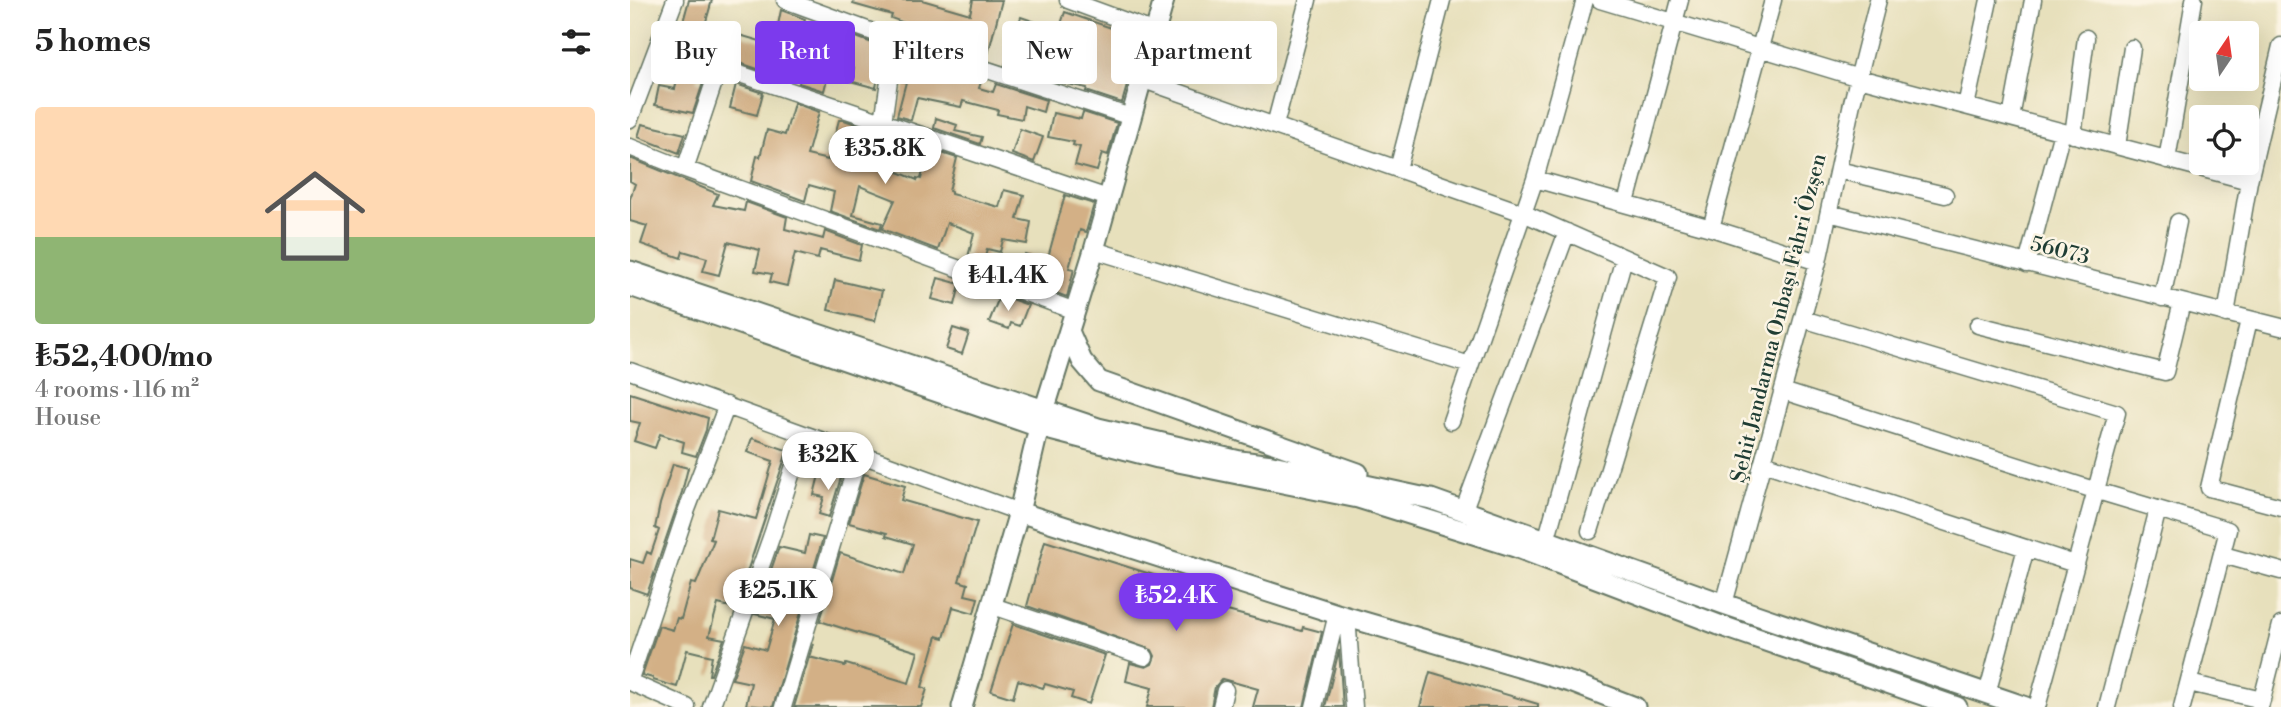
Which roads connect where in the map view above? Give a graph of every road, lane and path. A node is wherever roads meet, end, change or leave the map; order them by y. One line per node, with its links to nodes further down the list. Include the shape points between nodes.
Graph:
1 (675, 0): 31 (street)
2 (785, 0): 18 (street)
3 (1068, 0): 15 (street)
4 (1164, 0): 16 (main road)
5 (1308, 0): 33 (street)
6 (1442, 0): 39 (street)
7 (1585, 0): 41 (street)
8 (1601, 0): 17 (street)
9 (1680, 0): 17 (street)
10 (1773, 0): 21 (street)
11 (1878, 0): 24 (street, Şehit Jandarma Onbaşı Fahri Özşen)
12 (1989, 0): 28 (street)
13 (2033, 0): 30 (street)
14 (2194, 0): 37 (street)
15 (1125, 21)
16 (1158, 21)
17 (1674, 22): 21 (street); 45 (street)
18 (869, 30)
19 (2086, 38): 34 (street)
20 (2281, 47): 42 (street)
21 (1760, 48): 24 (street); 49 (street)
22 (2132, 48): 36 (street)
23 (988, 70): 29 (street)
24 (1858, 78): 28 (street); 40 (street, Şehit Jandarma Onbaşı Fahri Özşen)
25 (888, 84): 32 (street)
26 (1140, 84): 29 (main road)
27 (1156, 84): 33 (street)
28 (1966, 106): 30 (street)
29 (1131, 117): 44 (main road)
30 (2011, 118): 34 (street)
31 (630, 119)
32 (883, 122): 38 (street, via 719,66); 44 (street)
33 (1275, 125): 39 (street)
34 (2067, 133): 36 (street); 54 (street)
35 (630, 146): 38 (street)
36 (2117, 146): 37 (street)
37 (2167, 160): 42 (street)
38 (685, 169): 59 (street)
39 (1398, 169): 46 (street)
40 (1838, 170): 43 (street); 47 (street, Şehit Jandarma Onbaşı Fahri Özşen)
41 (1535, 179): 45 (street); 46 (street)
42 (2249, 181): 60 (street)
43 (1945, 195)
44 (1108, 198): 51 (main road)
45 (1626, 203): 49 (street)
46 (1523, 213): 50 (street); 66 (street)
47 (1829, 213): 53 (street, Şehit Jandarma Onbaşı Fahri Özşen); 54 (street, 56073)
48 (2178, 222): 57 (street)
49 (1711, 228): 53 (street)
50 (1567, 232): 52 (street); 78 (street)
51 (1094, 250): 59 (main road); 66 (street)
52 (1624, 258): 81 (street, via 1668,277); 82 (street)
53 (1818, 262): 61 (street, Şehit Jandarma Onbaşı Fahri Özşen)
54 (2027, 264): 57 (street, 56073)
55 (630, 271): 70 (main road)
56 (630, 286): 70 (main road)
57 (2162, 298): 58 (street, 56073)
58 (2182, 302): 60 (street, 56073); 63 (street, via 2165,372)
59 (1075, 311): 65 (main road)
60 (2226, 314): 62 (street, 56073)
61 (1803, 319): 68 (street, Şehit Jandarma Onbaşı Fahri Özşen); 75 (street, via 2117,413)
62 (2249, 320): 64 (street, 56073); 77 (street, via 2209,488)
63 (1978, 325)
64 (2281, 327)
65 (1069, 331): 70 (main road); 76 (main road, via 1082,361 1100,381)
66 (1470, 365): 71 (street)
67 (630, 371): 69 (street)
68 (1783, 391): 74 (street, Şehit Jandarma Onbaşı Fahri Özşen); 75 (street)
69 (727, 405): 72 (street); 92 (street)
70 (1042, 420): 76 (main road); 80 (main road); 105 (main road, via 1158,458 1358,498 1515,547 1719,625)
71 (1451, 421)
72 (804, 434): 73 (street); 98 (street)
73 (859, 455): 80 (street); 99 (street)
74 (1763, 463): 83 (street); 87 (street, Şehit Jandarma Onbaşı Fahri Özşen)
75 (2094, 490): 79 (street); 85 (street)
76 (1431, 499): 78 (main road)
77 (2281, 507)
78 (1464, 509): 82 (main road)
79 (2158, 509): 84 (street, via 2228,530); 108 (street)
80 (1019, 512): 88 (main road); 89 (main road)
81 (1590, 531)
82 (1546, 541): 87 (main road)
83 (2025, 548): 85 (street); 95 (street)
84 (2223, 555): 86 (street); 93 (street)
85 (2075, 564): 107 (street)
86 (2281, 571)
87 (1724, 604): 95 (main road)
88 (993, 606): 91 (street); 100 (main road)
89 (1342, 615): 102 (street); 103 (street); 104 (main road, via 1573,683)
90 (2281, 625): 96 (street)
91 (1146, 657)
92 (630, 681): 97 (street)
93 (2189, 683): 96 (street); 109 (street)
94 (1225, 690): 101 (street)
95 (1987, 694): 106 (main road)
96 (2261, 704)
97 (687, 707)
98 (711, 707)
99 (783, 707)
100 (962, 707)
101 (1221, 707)
102 (1314, 707)
103 (1354, 707)
104 (1634, 707)
105 (1957, 707)
106 (2026, 707)
107 (2037, 707)
108 (2107, 707)
109 (2182, 707)

